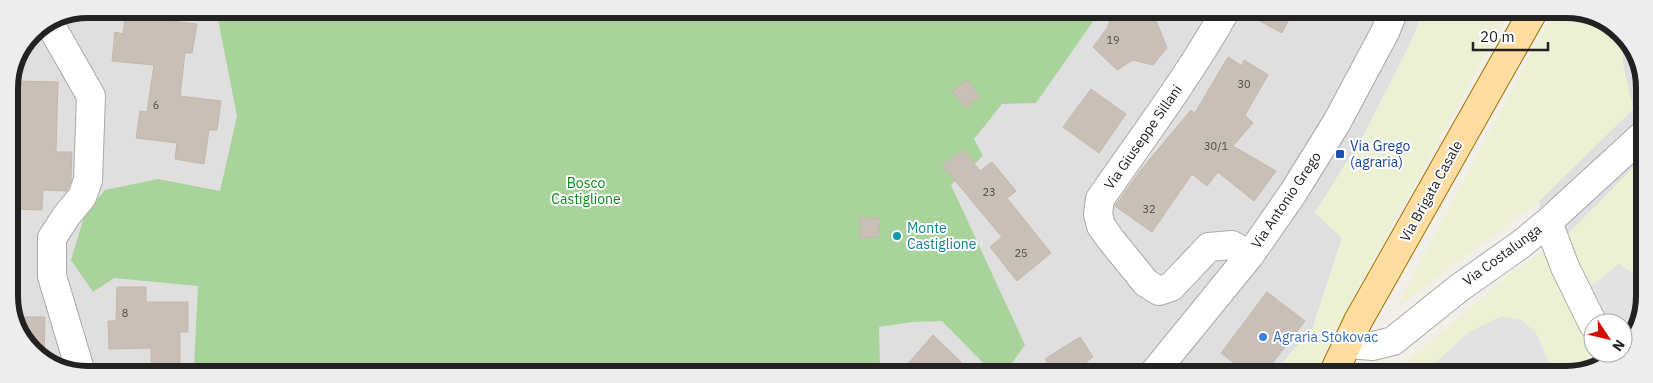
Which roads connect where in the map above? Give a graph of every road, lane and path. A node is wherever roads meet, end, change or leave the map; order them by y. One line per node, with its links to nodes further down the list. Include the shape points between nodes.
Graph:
1 (1221, 18): 7 (street, Via Giuseppe Sillani, via 1100,199 1098,214 1101,226 1112,241 1146,283 1159,291 1171,287 1209,247 1232,245)
2 (1391, 18): 7 (street, Via Antonio Grego, via 1337,122)
3 (1529, 18): 9 (main road, Via Brigata Casale)
4 (52, 27): 10 (street, via 91,96 88,180 82,197 52,238 52,276)
5 (1636, 141): 6 (street, Via Costalunga)
6 (1548, 222): 8 (street); 9 (street, Via Costalunga, via 1393,340 1373,346)
7 (1250, 255): 11 (street, Via Antonio Grego)
8 (1588, 313)
9 (1348, 344): 12 (main road, Via Brigata Casale)
10 (79, 365)
11 (1160, 365)
12 (1337, 365)

